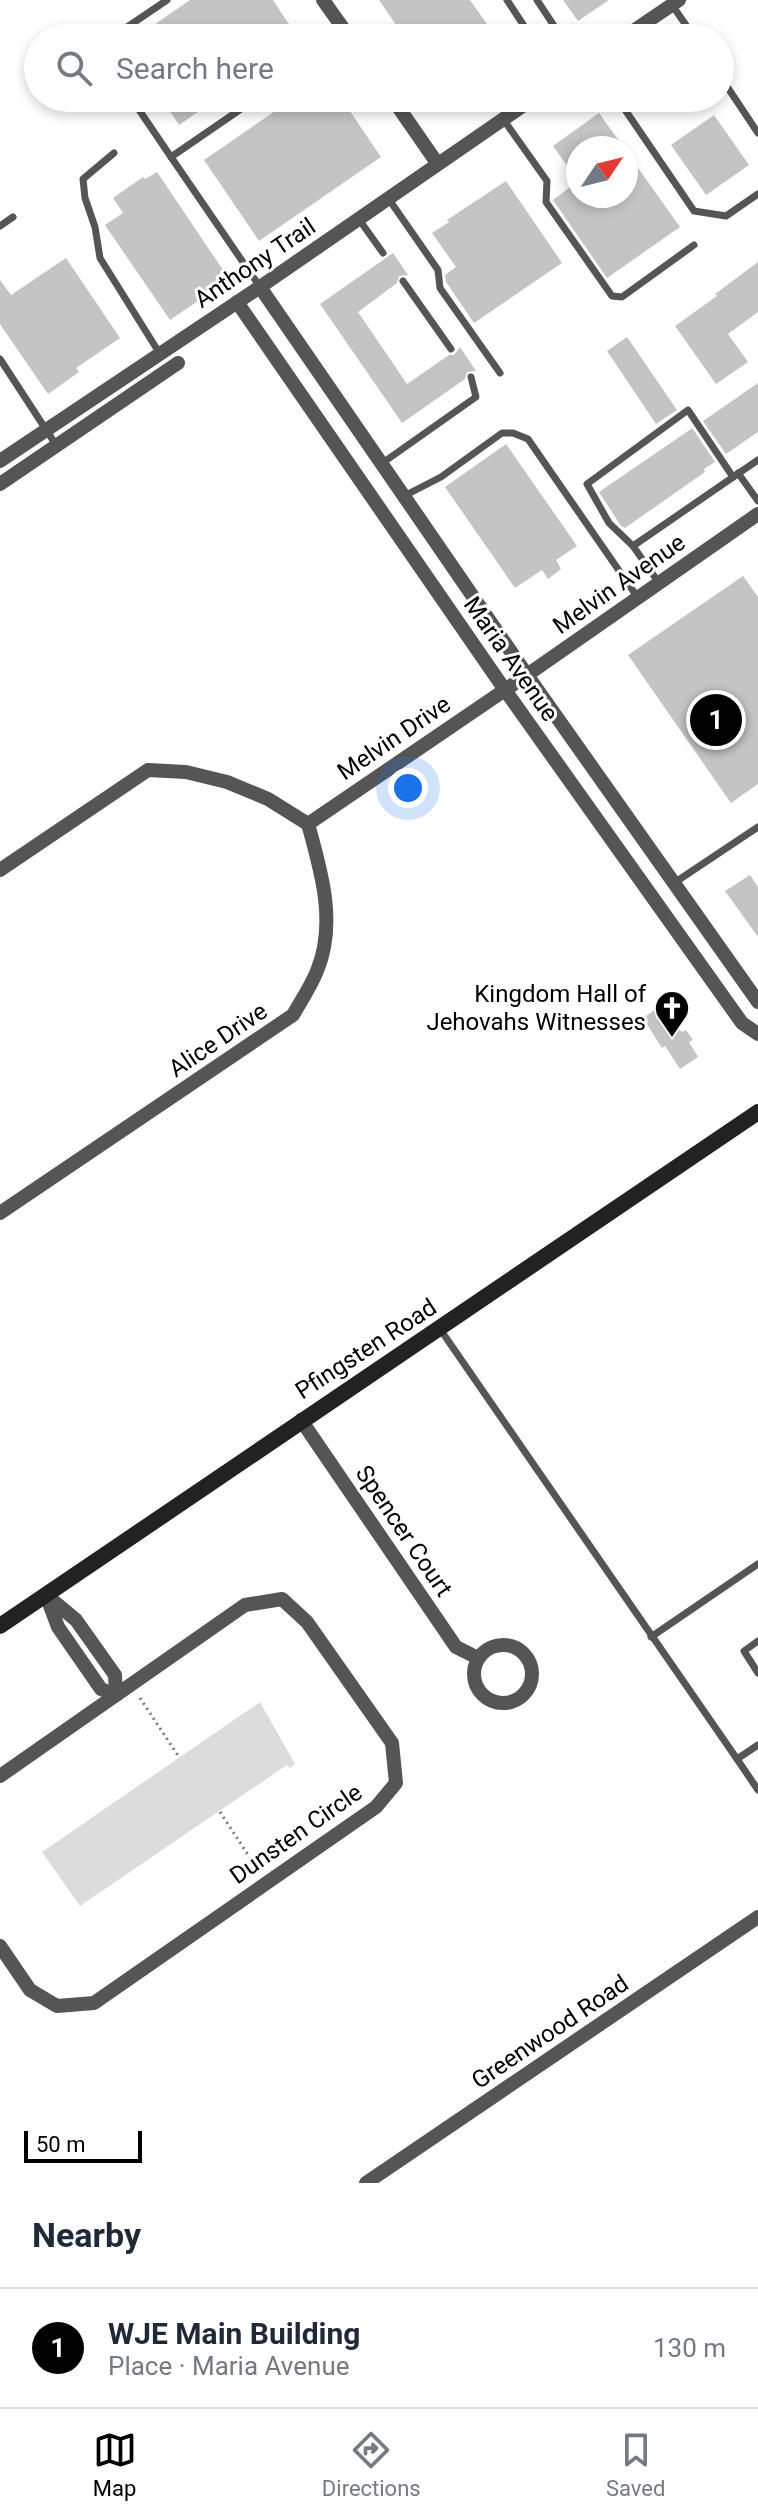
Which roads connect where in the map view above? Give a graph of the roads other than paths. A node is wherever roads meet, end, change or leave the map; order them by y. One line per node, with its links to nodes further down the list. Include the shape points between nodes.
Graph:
1 (167, 0): 6 (lane)
2 (323, 0): 7 (street)
3 (507, 0): 8 (lane)
4 (537, 0): 9 (lane)
5 (676, 2): 10 (street); 11 (lane)
6 (132, 24)
7 (339, 24)
8 (523, 24)
9 (553, 24)
10 (644, 24)
11 (688, 24)
12 (734, 97): 19 (lane)
13 (140, 112): 21 (lane)
14 (237, 112): 21 (lane)
15 (402, 112): 22 (street)
16 (513, 112): 18 (street, Anthony Trail)
17 (627, 112): 23 (lane, via 694,211 726,216)
18 (503, 119): 22 (street, Anthony Trail); 28 (lane, via 547,181 546,202 612,296 622,297)
19 (758, 133)
20 (114, 153): 34 (lane, via 83,179 85,198 100,258)
21 (171, 157): 31 (lane)
22 (437, 163): 24 (street, Anthony Trail)
23 (758, 194)
24 (388, 198): 26 (street, Anthony Trail); 37 (lane, via 438,270 440,288)
25 (13, 217): 27 (lane)
26 (358, 218): 29 (lane); 31 (street, Anthony Trail)
27 (0, 226)
28 (694, 245)
29 (383, 253)
30 (403, 281): 33 (lane)
31 (260, 287): 32 (street, Anthony Trail); 43 (street, Maria Avenue)
32 (237, 302): 34 (street, Anthony Trail); 53 (street, Maria Avenue)
33 (451, 349)
34 (160, 354): 39 (street, Anthony Trail)
35 (0, 359): 39 (lane)
36 (178, 363): 40 (street)
37 (500, 373)
38 (471, 377): 43 (lane, via 476,397)
39 (46, 430): 40 (lane); 42 (street, Anthony Trail)
40 (57, 446): 45 (street)
41 (758, 460): 44 (lane)
42 (0, 461)
43 (381, 464): 46 (street, Maria Avenue)
44 (735, 475): 47 (lane); 49 (lane); 49 (lane, via 688,410 587,484 609,523)
45 (0, 484)
46 (404, 496): 51 (lane, via 441,477 502,433 520,434); 52 (street, Maria Avenue)
47 (758, 501)
48 (758, 514): 50 (street, Melvin Avenue)
49 (633, 546): 50 (lane)
50 (659, 583): 51 (street, Melvin Avenue)
51 (638, 598): 52 (street, Melvin Avenue)
52 (527, 675): 53 (street, Melvin Avenue); 57 (street, Maria Avenue)
53 (505, 690): 54 (street, Melvin Drive); 59 (street, Maria Avenue, via 742,1023)
54 (308, 824): 56 (street, via 227,782 148,770); 61 (street, Alice Drive, via 328,922 318,969 293,1015)
55 (758, 827): 57 (lane)
56 (0, 870)
57 (674, 883): 58 (street, Maria Avenue)
58 (758, 1002)
59 (758, 1034)
60 (758, 1112): 62 (main road, Pfingsten Road)
61 (0, 1213)
62 (440, 1329): 63 (main road, Pfingsten Road); 67 (lane)
63 (301, 1420): 65 (main road, Pfingsten Road); 69 (street, Spencer Court, via 456,1647)
64 (758, 1564): 67 (lane)
65 (46, 1595): 66 (main road, Pfingsten Road); 71 (street, via 58,1627 101,1689)
66 (0, 1626)
67 (651, 1637): 73 (lane)
68 (758, 1641): 70 (lane, via 744,1651)
69 (478, 1658): 69 (street, via 474,1677 482,1695 501,1703 527,1691 532,1673 519,1649 493,1646)
70 (758, 1673)
71 (116, 1695): 74 (street, Dunsten Circle); 77 (street, Dunsten Circle, via 245,1605 282,1599 307,1622 392,1743 396,1783 376,1807 94,2003 57,2006 30,1990)
72 (758, 1745): 73 (lane)
73 (737, 1759): 75 (lane)
74 (0, 1776)
75 (758, 1790)
76 (758, 1917): 78 (street, Greenwood Road)
77 (0, 1946)
78 (366, 2183)

